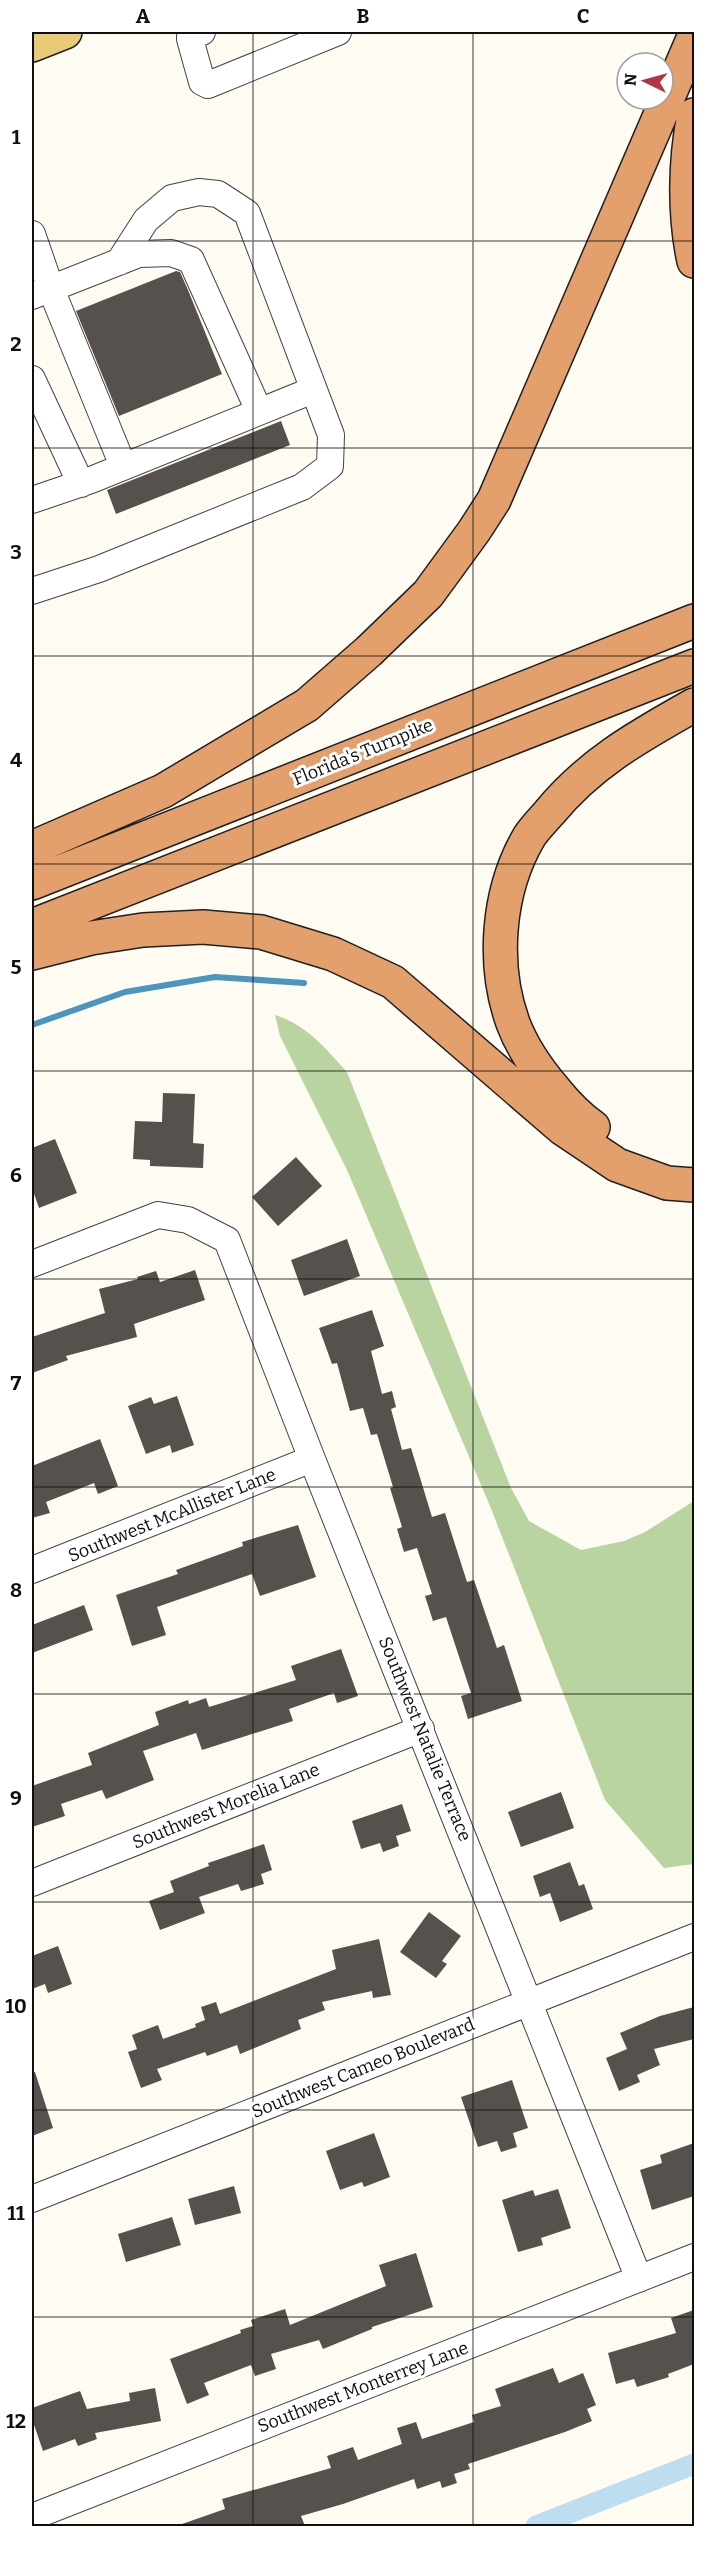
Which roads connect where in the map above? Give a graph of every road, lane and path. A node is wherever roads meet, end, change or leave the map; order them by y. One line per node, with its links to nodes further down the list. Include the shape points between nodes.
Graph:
1 (64, 32): 5 (main road)
2 (202, 32): 3 (street, via 189,39 202,82 208,85)
3 (338, 32)
4 (694, 37): 21 (highway, via 494,500 428,594 307,705 163,791)
5 (32, 45)
6 (694, 115): 8 (highway, via 688,195)
7 (32, 234): 10 (street)
8 (694, 261)
9 (119, 262): 10 (street); 12 (street, via 146,220 172,198 199,192 218,194 247,213); 13 (street, via 139,254 171,253 191,260)
10 (41, 292): 14 (street)
11 (32, 379): 15 (street)
12 (313, 390): 13 (street); 17 (street, via 331,435 330,466 302,487)
13 (259, 411): 14 (street)
14 (123, 466): 15 (street)
15 (81, 484): 16 (street)
16 (32, 500)
17 (32, 591)
18 (694, 621): 22 (highway, Florida's Turnpike)
19 (694, 666): 23 (highway)
20 (694, 705): 25 (highway, via 590,769 559,800 529,837 510,881 500,936 502,982 513,1024 536,1068 576,1116 614,1140 675,1163)
21 (32, 848)
22 (32, 883)
23 (32, 926)
24 (32, 953): 26 (highway, via 143,930 203,927 261,932 333,954 393,982 562,1128 617,1165 667,1182)
25 (694, 1163)
26 (694, 1185)
27 (32, 1264): 28 (street, Southwest Natalie Terrace, via 158,1215 189,1220 227,1240)
28 (312, 1459): 29 (street, Southwest McAllister Lane); 30 (street, Southwest Natalie Terrace)
29 (32, 1570)
30 (421, 1729): 31 (street, Southwest Morelia Lane); 33 (street, Southwest Natalie Terrace)
31 (32, 1883)
32 (694, 1937): 33 (street, Southwest Cameo Boulevard)
33 (530, 2002): 34 (street, Southwest Cameo Boulevard); 36 (street, Southwest Natalie Terrace)
34 (32, 2199)
35 (694, 2257): 36 (street, Southwest Monterrey Lane)
36 (639, 2279): 37 (street, Southwest Monterrey Lane)
37 (32, 2517)

